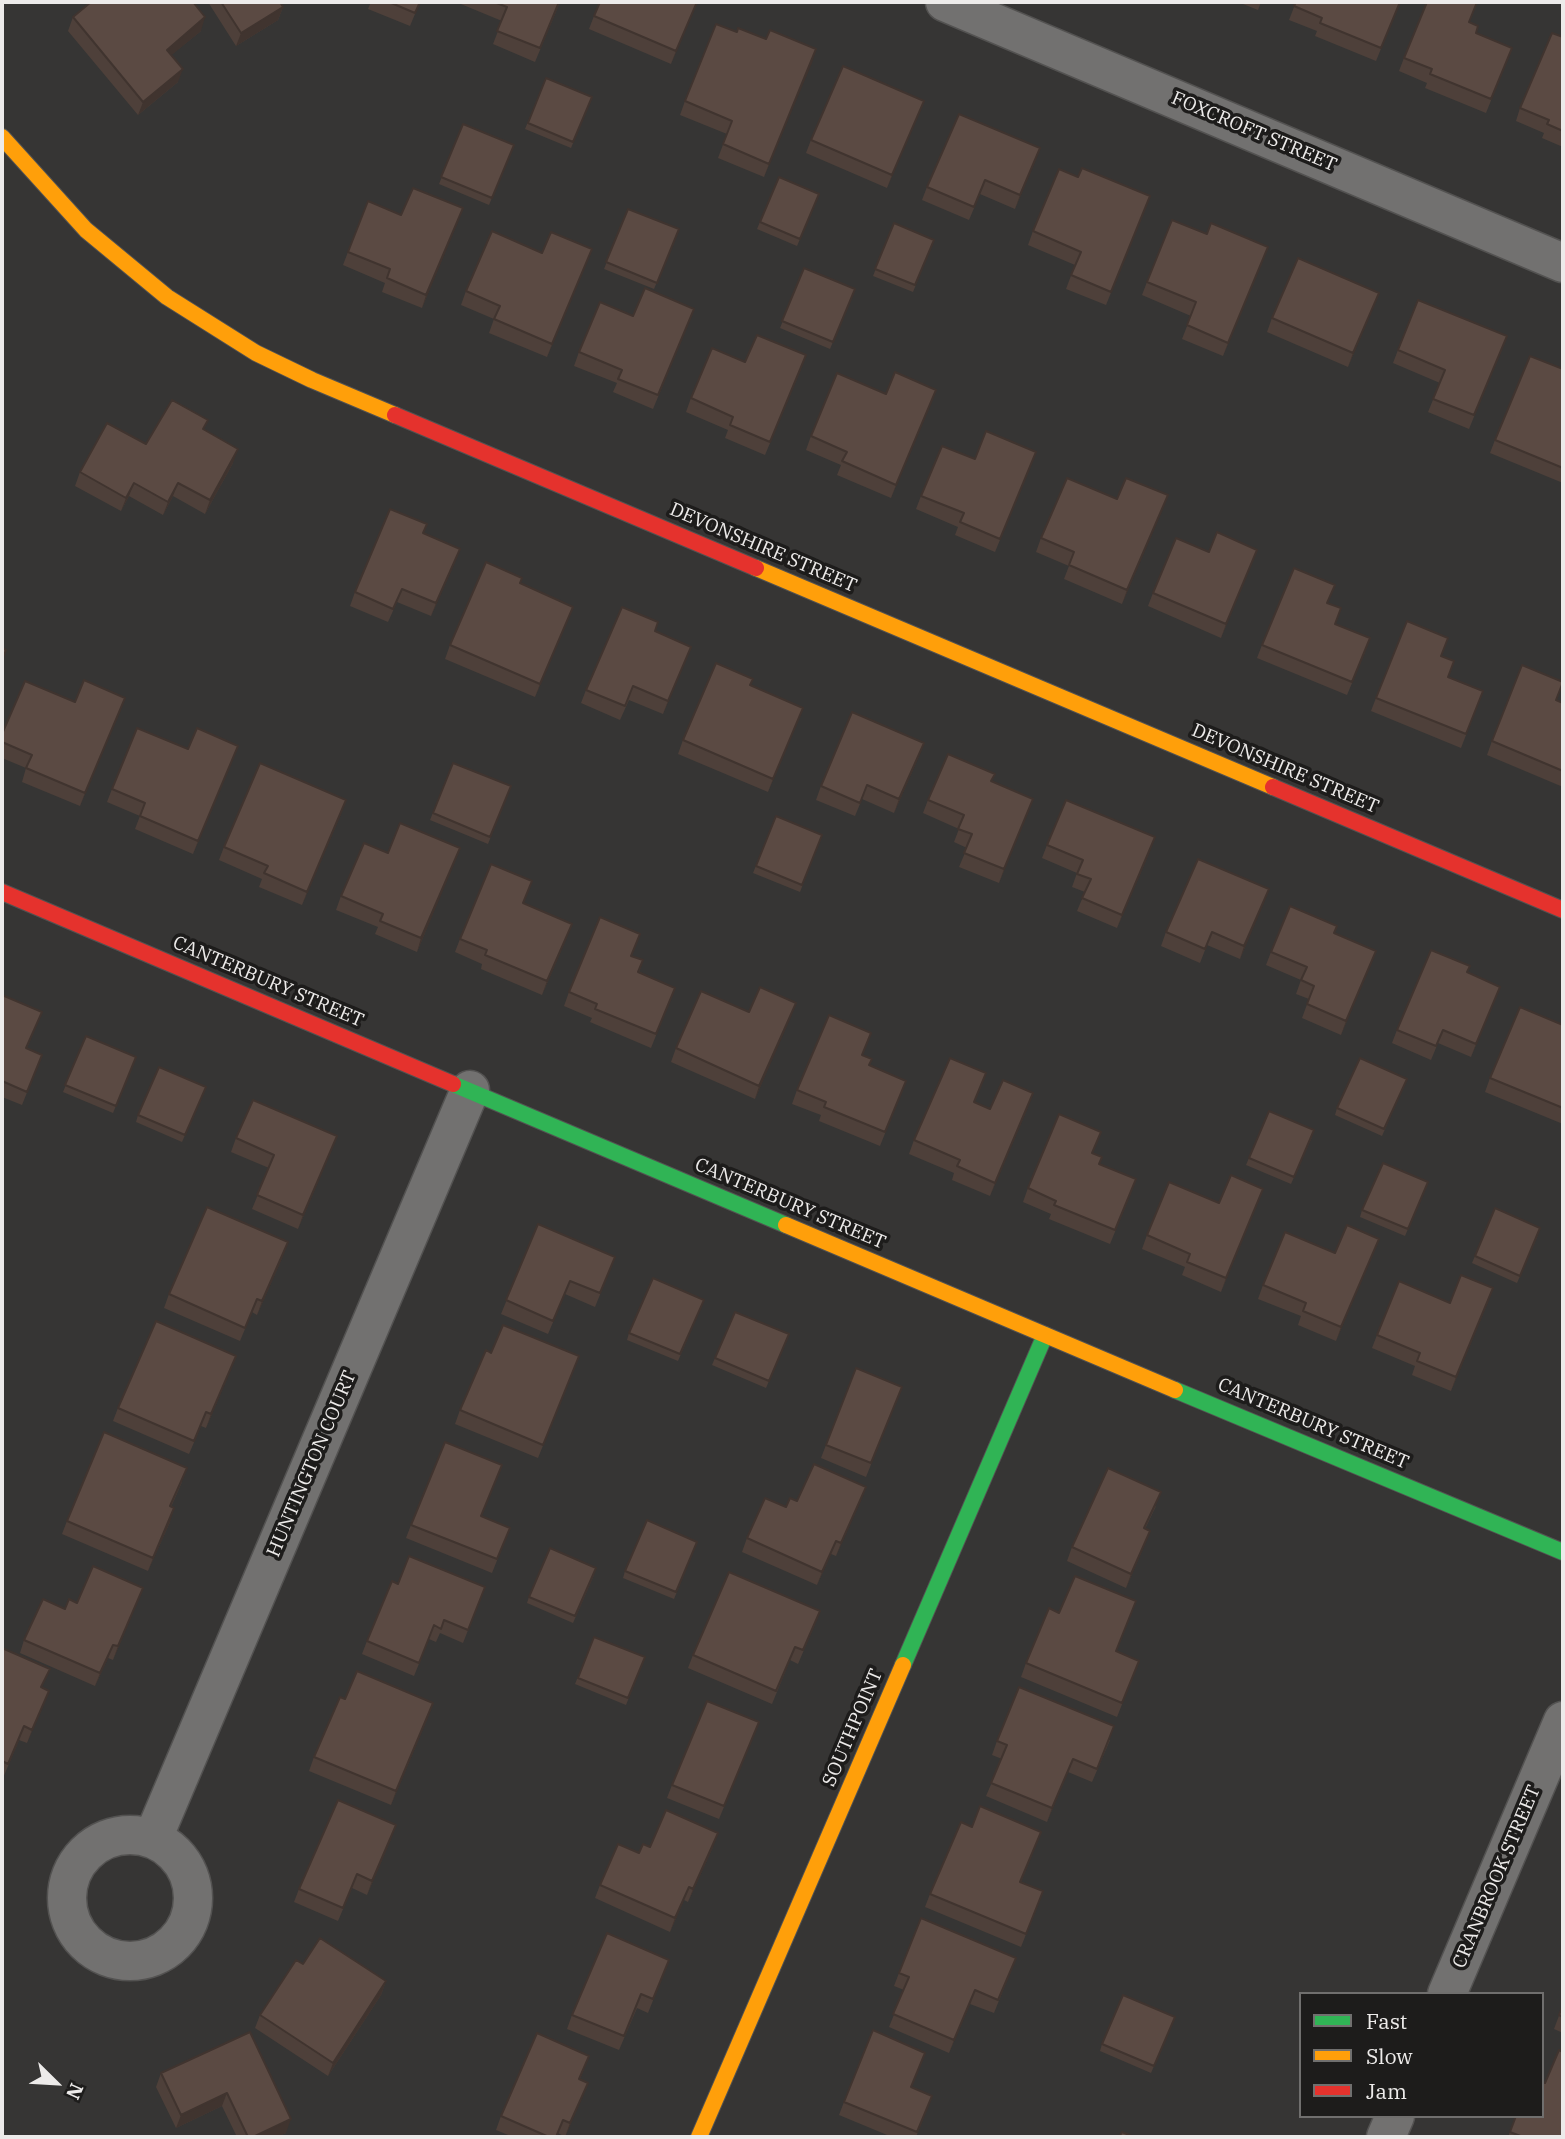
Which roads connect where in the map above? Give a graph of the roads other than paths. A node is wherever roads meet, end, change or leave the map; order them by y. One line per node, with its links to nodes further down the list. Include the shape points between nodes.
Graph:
1 (945, 2): 3 (street, FOXCROFT STREET)
2 (2, 137): 5 (street, DEVONSHIRE STREET, via 86,230 167,297 256,353)
3 (1563, 263)
4 (2, 892): 6 (street, CANTERBURY STREET)
5 (1563, 910)
6 (470, 1090): 7 (street, CANTERBURY STREET); 10 (street, HUNTINGTON COURT)
7 (1045, 1335): 8 (street, CANTERBURY STREET); 13 (street, SOUTHPOINT)
8 (1563, 1552)
9 (1563, 1721): 11 (street, CRANBROOK STREET)
10 (153, 1838)
11 (1448, 1992)
12 (1394, 2118): 14 (street)
13 (699, 2137)
14 (1386, 2137)

